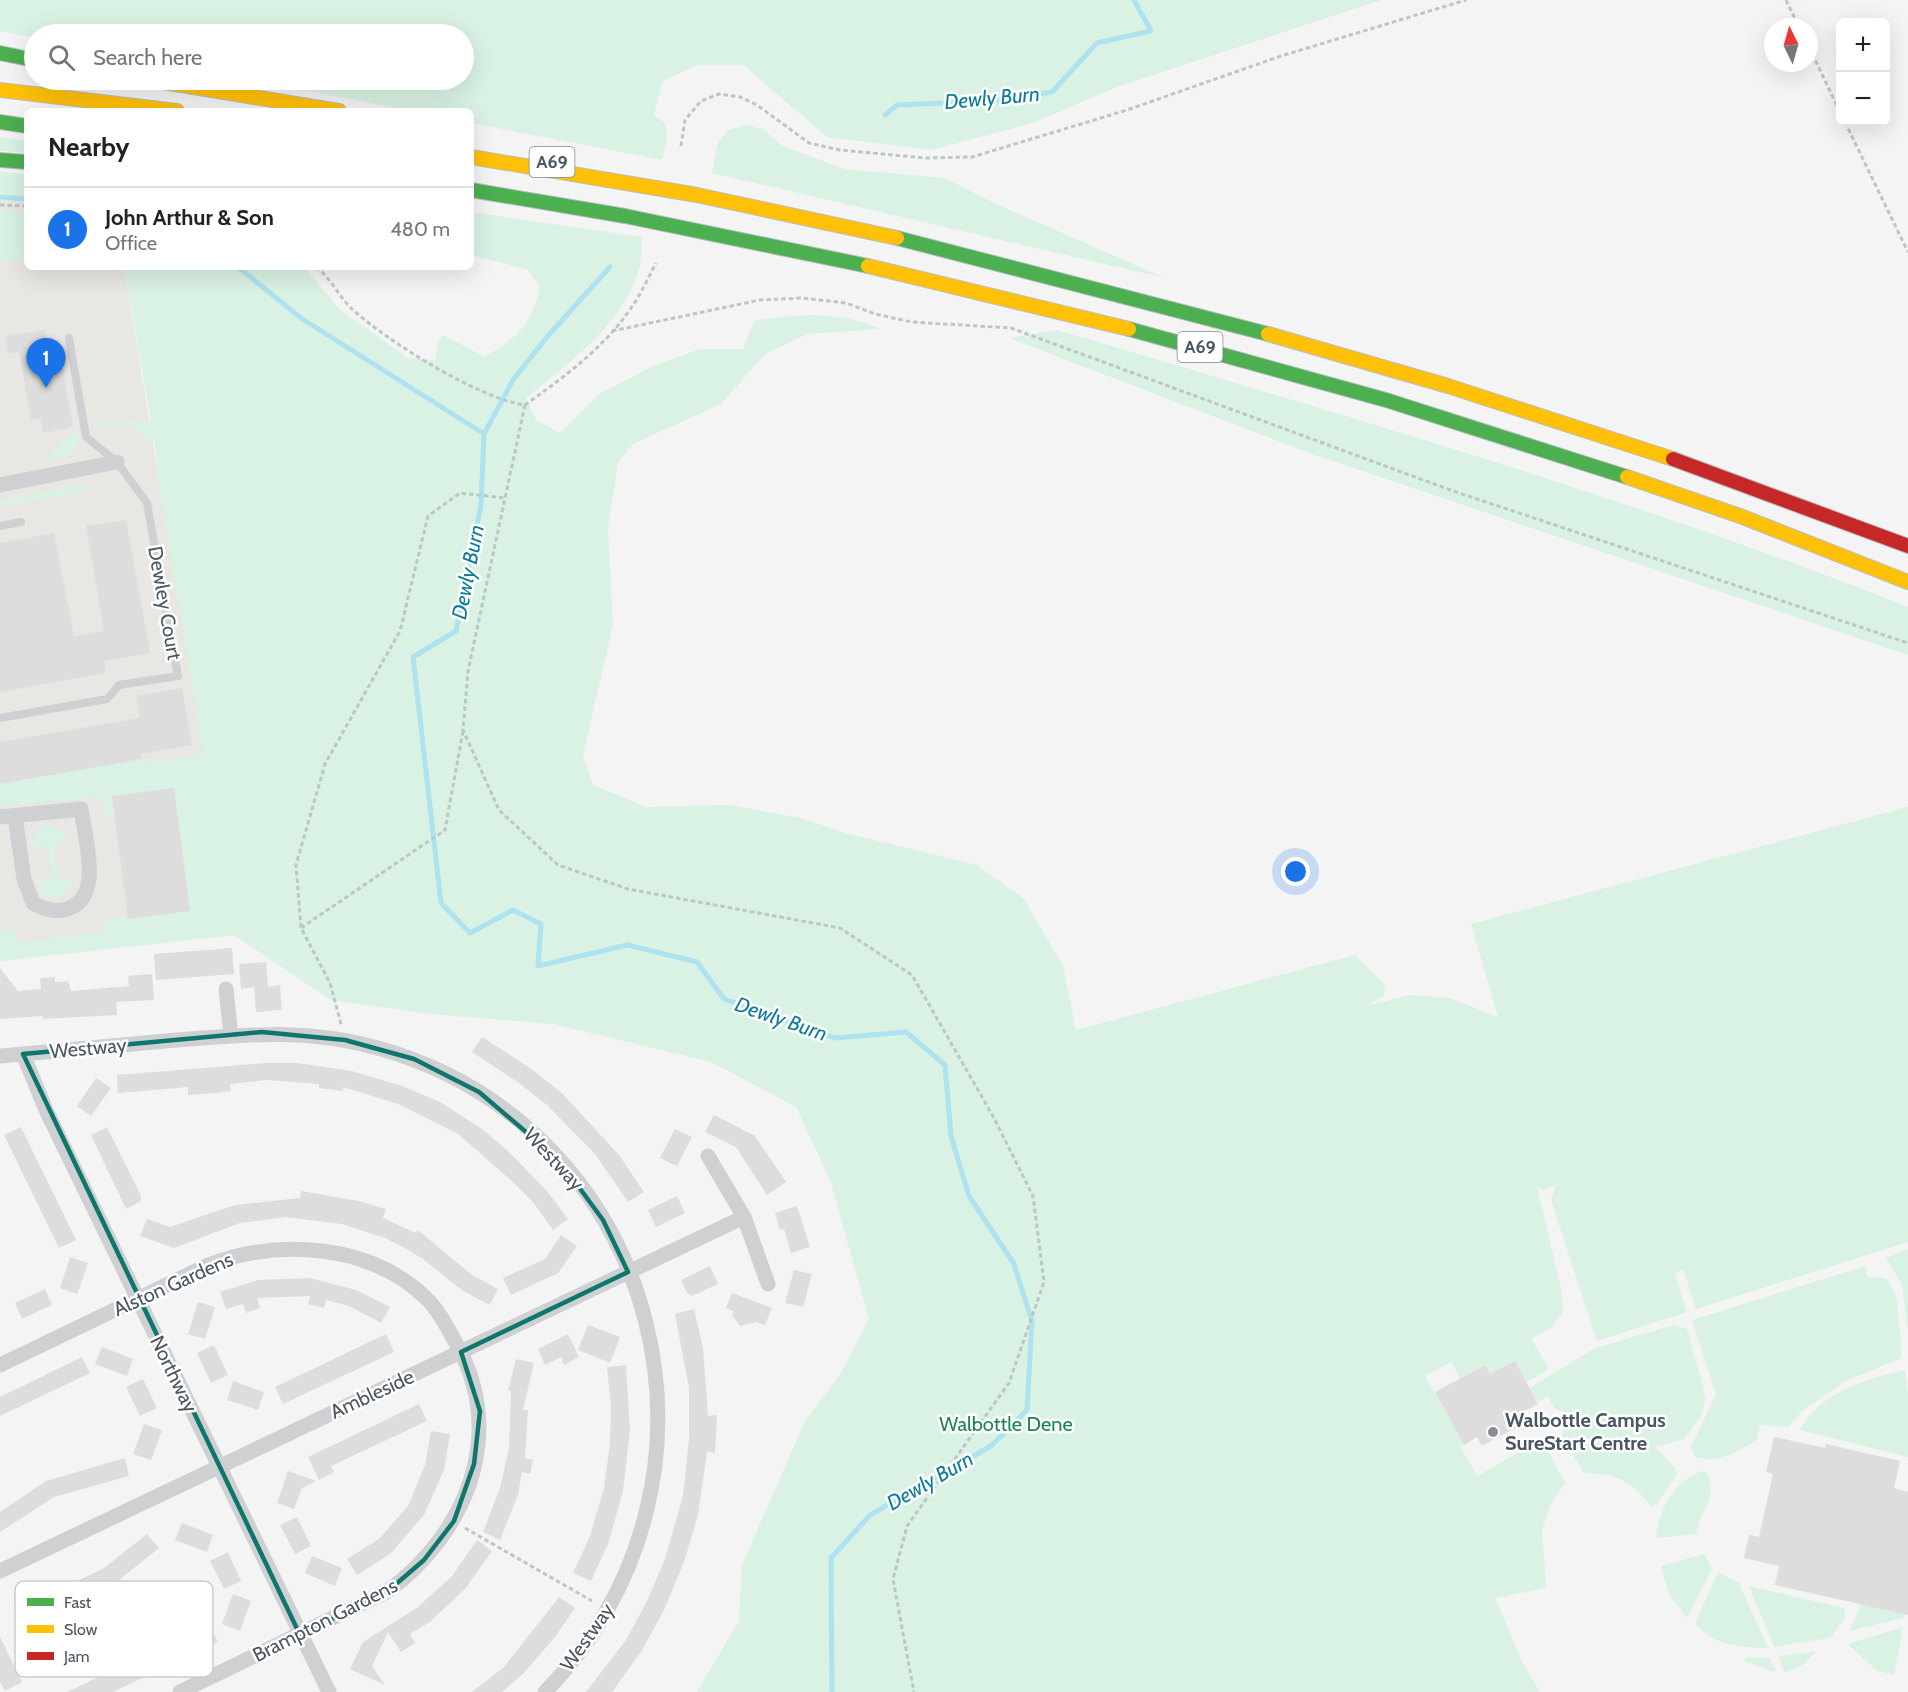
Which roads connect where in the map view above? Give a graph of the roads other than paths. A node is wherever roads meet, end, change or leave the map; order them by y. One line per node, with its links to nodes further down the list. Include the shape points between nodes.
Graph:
1 (0, 53): 2 (highway)
2 (24, 58)
3 (0, 90): 5 (highway)
4 (212, 90): 6 (highway)
5 (152, 108)
6 (321, 108)
7 (0, 122): 8 (highway)
8 (24, 126)
9 (494, 147): 13 (highway, A69)
10 (474, 157): 13 (highway, A69)
11 (0, 160): 12 (highway)
12 (24, 162)
13 (634, 183): 22 (highway, A69, via 833,223 1295,340 1473,392 1697,466)
14 (474, 190): 16 (highway, A69)
15 (474, 198): 16 (highway, A69)
16 (602, 210): 23 (highway, A69, via 1046,306 1276,368 1462,423 1688,497)
17 (69, 338): 18 (lane, via 86,437)
18 (117, 462): 19 (street); 24 (lane, Dewley Court, via 147,503 178,676 119,685 107,699)
19 (0, 484)
20 (21, 522): 21 (lane)
21 (0, 526)
22 (1908, 546)
23 (1908, 582)
24 (0, 718)
25 (7, 817): 25 (street, via 81,809 89,887 83,900 73,908 59,911 44,910 33,903 27,894)
26 (226, 989): 27 (street)
27 (231, 1036): 28 (street, Westway); 32 (street, Westway, via 287,1033 377,1047 414,1059 479,1092 513,1116 560,1160 603,1220)
28 (23, 1054): 29 (street, Westway); 34 (street, Northway)
29 (0, 1056)
30 (708, 1156): 31 (street)
31 (744, 1217): 32 (street, Ambleside); 33 (street)
32 (628, 1272): 35 (street, Ambleside); 44 (street, Westway, via 653,1353 659,1427 657,1461 646,1516 627,1572 608,1611)
33 (768, 1284)
34 (137, 1298): 35 (street, Alston Gardens, via 231,1256 256,1250 306,1249 360,1260 406,1283 427,1299); 36 (street, Alston Gardens); 37 (street, Northway)
35 (461, 1352): 37 (street, Ambleside); 39 (street, Brampton Gardens, via 475,1385 480,1411 474,1464 453,1521 424,1560 388,1592)
36 (0, 1365)
37 (219, 1467): 38 (street, Ambleside); 39 (street, Northway)
38 (0, 1571)
39 (300, 1635): 40 (street, Brampton Gardens); 43 (street, Northway)
40 (213, 1676)
41 (212, 1677): 42 (street, Brampton Gardens)
42 (180, 1692)
43 (329, 1692)
44 (545, 1692)

